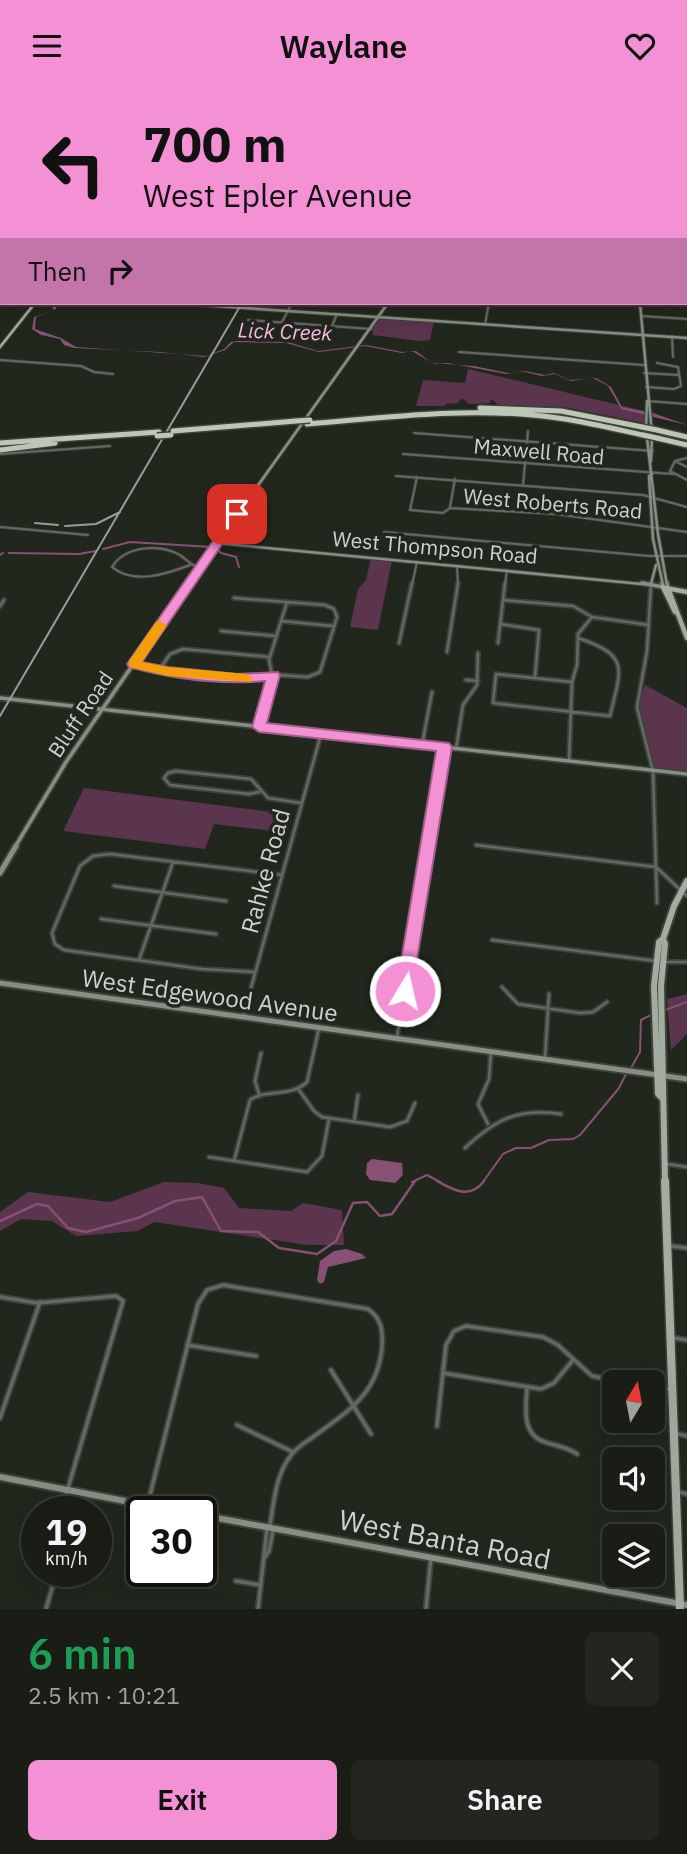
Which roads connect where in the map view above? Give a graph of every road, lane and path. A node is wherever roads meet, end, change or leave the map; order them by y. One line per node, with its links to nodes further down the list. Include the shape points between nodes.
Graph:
1 (613, 91): 2 (street)
2 (619, 91)
3 (33, 305): 23 (main road)
4 (200, 305): 10 (main road)
5 (291, 305): 10 (street)
6 (361, 305): 7 (street)
7 (386, 305): 13 (main road, Bluff Road)
8 (489, 305): 17 (street)
9 (640, 305): 12 (main road)
10 (288, 311): 11 (main road); 16 (street)
11 (337, 314): 13 (main road); 18 (street)
12 (641, 316): 14 (street); 20 (main road)
13 (379, 317): 17 (main road); 19 (main road, Bluff Road)
14 (687, 319)
15 (248, 320): 16 (street)
16 (282, 323): 18 (street)
17 (485, 324): 20 (main road)
18 (332, 326): 19 (street)
19 (371, 329): 67 (main road, Bluff Road)
20 (642, 334): 21 (main road); 28 (main road)
21 (672, 337): 22 (main road); 25 (street)
22 (687, 338)
23 (0, 347)
24 (460, 352): 28 (street)
25 (673, 357)
26 (0, 360): 30 (street, via 82,366)
27 (657, 363): 31 (street, via 678,367)
28 (644, 365): 29 (main road)
29 (644, 373): 31 (street); 32 (main road)
30 (113, 374)
31 (680, 375): 32 (street, via 678,388)
32 (646, 387): 33 (main road)
33 (647, 401): 34 (street); 46 (main road)
34 (687, 404)
35 (308, 422): 36 (highway, bridge); 41 (highway, bridge, via 520,408 561,411); 43 (highway, bridge, via 508,413 569,419)
36 (295, 423): 38 (highway); 38 (highway)
37 (528, 431): 42 (street)
38 (172, 433): 40 (highway, bridge)
39 (414, 433): 42 (street)
40 (158, 434): 44 (highway); 44 (highway)
41 (687, 437)
42 (527, 442): 46 (street); 50 (street)
43 (687, 445)
44 (0, 446): 45 (street)
45 (110, 446)
46 (651, 451): 52 (main road)
47 (403, 454): 50 (street, Maxwell Road)
48 (687, 458): 49 (street)
49 (675, 461): 51 (street); 53 (street, via 670,467)
50 (525, 464): 52 (street, Maxwell Road); 58 (street)
51 (687, 467)
52 (652, 474): 53 (street, Maxwell Road); 59 (main road)
53 (673, 474): 57 (street)
54 (396, 476): 55 (street)
55 (417, 477): 56 (street); 61 (street, West Roberts Road, via 410,510 443,513)
56 (455, 479): 58 (street); 61 (street)
57 (687, 480)
58 (523, 485): 59 (street)
59 (652, 498): 60 (street); 63 (main road)
60 (687, 507)
61 (450, 508): 63 (street, West Roberts Road, via 575,515)
62 (0, 527): 66 (street)
63 (654, 527): 65 (street, West Roberts Road); 68 (main road)
64 (384, 532): 68 (street)
65 (687, 532)
66 (88, 535)
67 (216, 543): 70 (main road, West Thompson Road); 74 (main road, Bluff Road)
68 (657, 555): 69 (street); 71 (main road); 77 (main road)
69 (687, 556)
70 (416, 562): 73 (main road, West Thompson Road); 93 (street)
71 (656, 563): 76 (main road); 77 (main road)
72 (190, 565): 72 (street, via 162,577 114,571 112,566 118,557 139,549 175,553); 74 (street)
73 (457, 566): 75 (main road, West Thompson Road); 95 (street, via 459,580)
74 (200, 568): 98 (main road, Bluff Road)
75 (507, 570): 76 (main road, West Thompson Road); 81 (street)
76 (651, 584): 77 (main road, West Thompson Road); 87 (street)
77 (665, 588): 78 (main road); 92 (main road)
78 (687, 594)
79 (234, 598): 82 (street)
80 (4, 600): 83 (street)
81 (503, 600): 84 (street, via 573,606); 86 (street)
82 (287, 601): 85 (street); 88 (street, via 331,607 337,614)
83 (0, 606)
84 (592, 617): 87 (street); 91 (street)
85 (281, 621): 88 (street); 90 (street)
86 (500, 624): 94 (street); 101 (street, via 538,628)
87 (649, 625): 115 (street, via 637,710)
88 (334, 626): 100 (street, via 323,668 317,674 306,678)
89 (222, 631): 90 (street)
90 (276, 636): 97 (street)
91 (578, 638): 104 (street); 108 (street, via 610,651 617,659 618,678 610,716)
92 (687, 638)
93 (399, 643)
94 (498, 643)
95 (447, 652)
96 (478, 653): 103 (street)
97 (269, 657): 99 (street, via 183,649 170,654); 100 (street)
98 (133, 664): 99 (street); 107 (main road, Bluff Road)
99 (159, 670): 100 (street, via 237,679)
100 (273, 675): 109 (street)
101 (535, 678): 104 (street); 108 (street, via 496,674 493,703)
102 (466, 680): 103 (street)
103 (478, 681): 113 (street, via 463,705)
104 (572, 682): 108 (street)
105 (432, 692): 111 (street)
106 (0, 698): 107 (main road)
107 (102, 710): 109 (main road); 122 (main road, Bluff Road, via 55,778)
108 (571, 711): 114 (street)
109 (259, 727): 110 (main road)
110 (321, 734): 111 (main road); 118 (street, Rahke Road)
111 (422, 745): 112 (main road)
112 (444, 747): 113 (main road); 145 (street)
113 (456, 748): 114 (main road)
114 (569, 761): 115 (main road)
115 (653, 771): 116 (main road); 121 (street)
116 (687, 774)
117 (259, 792): 117 (street, via 170,785 165,776 176,771 251,779); 118 (street, via 267,798)
118 (302, 803): 123 (street, Rahke Road)
119 (476, 845): 121 (street)
120 (173, 862): 123 (street); 126 (street); 134 (street, via 103,853 89,857 80,865 52,933 53,942 61,949)
121 (656, 867): 127 (street); 129 (street)
122 (0, 873)
123 (282, 876): 137 (street, Rahke Road)
124 (687, 881): 127 (main road)
125 (114, 887): 126 (street)
126 (162, 893): 128 (street); 131 (street)
127 (684, 894): 135 (main road, via 659,942)
128 (226, 901)
129 (657, 903)
130 (101, 919): 131 (street)
131 (151, 925): 132 (street); 134 (street)
132 (216, 934)
133 (492, 940): 135 (street)
134 (139, 960): 137 (street)
135 (659, 961): 136 (street); 149 (main road)
136 (687, 962)
137 (255, 972): 143 (street, Rahke Road)
138 (0, 983): 143 (main road, West Edgewood Avenue)
139 (502, 987): 142 (street, via 515,1002)
140 (549, 994): 142 (street)
141 (607, 1002): 142 (street, via 589,1013)
142 (548, 1009): 148 (street)
143 (243, 1017): 144 (main road, West Edgewood Avenue)
144 (319, 1028): 145 (main road, West Edgewood Avenue); 151 (street, via 309,1078)
145 (397, 1038): 146 (main road, West Edgewood Avenue)
146 (491, 1052): 148 (main road, West Edgewood Avenue); 158 (street, via 489,1077 478,1104)
147 (261, 1053): 152 (street, via 255,1081)
148 (545, 1059): 149 (main road, West Edgewood Avenue)
149 (661, 1076): 150 (main road, West Edgewood Avenue); 162 (main road, via 658,1094 662,1098)
150 (687, 1079)
151 (299, 1090): 152 (street); 156 (street, via 314,1111)
152 (259, 1094): 161 (street, via 247,1106)
153 (358, 1095): 157 (street)
154 (415, 1103): 157 (street, via 409,1119 397,1126)
155 (561, 1114): 158 (street, via 527,1113)
156 (329, 1119): 157 (street); 161 (street, via 322,1159 315,1167 303,1172)
157 (354, 1122)
158 (489, 1125): 159 (street)
159 (465, 1149)
160 (209, 1157): 161 (street)
161 (234, 1161)
162 (664, 1163): 163 (street); 164 (main road)
163 (687, 1167)
164 (667, 1245): 165 (street); 168 (main road)
165 (687, 1248)
166 (0, 1297): 167 (street)
167 (40, 1302): 180 (street); 189 (street, via 123,1299)
168 (671, 1338): 169 (street); 178 (main road)
169 (687, 1341)
170 (187, 1345): 171 (street); 179 (street, via 198,1301 206,1290 218,1285 363,1307 377,1317 383,1332 378,1373); 193 (street)
171 (256, 1356)
172 (573, 1360): 174 (street, via 543,1337 473,1325 454,1331); 175 (street, via 592,1376); 176 (street, via 551,1386)
173 (331, 1370): 179 (street)
174 (443, 1373): 176 (street); 182 (street)
175 (602, 1378)
176 (527, 1387): 187 (street, via 530,1432 538,1440)
177 (665, 1389): 178 (street)
178 (673, 1390): 183 (main road)
179 (352, 1404): 184 (street); 186 (street)
180 (0, 1418)
181 (237, 1425): 186 (street)
182 (438, 1426)
183 (674, 1433): 185 (street); 190 (main road)
184 (371, 1434)
185 (687, 1436)
186 (293, 1452): 196 (street, via 279,1477)
187 (578, 1454)
188 (0, 1477): 189 (main road)
189 (69, 1491): 192 (street); 194 (main road)
190 (676, 1492): 191 (street); 201 (main road)
191 (687, 1494)
192 (67, 1496)
193 (149, 1496)
194 (126, 1502)
195 (217, 1518): 196 (main road, West Banta Road)
196 (270, 1528): 197 (main road, West Banta Road); 199 (street, via 270,1551)
197 (431, 1557): 201 (main road, West Banta Road); 204 (street)
198 (236, 1581): 199 (street)
199 (261, 1585): 203 (street)
200 (52, 1587): 202 (street)
201 (683, 1606)
202 (46, 1609)
203 (258, 1609)
204 (426, 1609)

